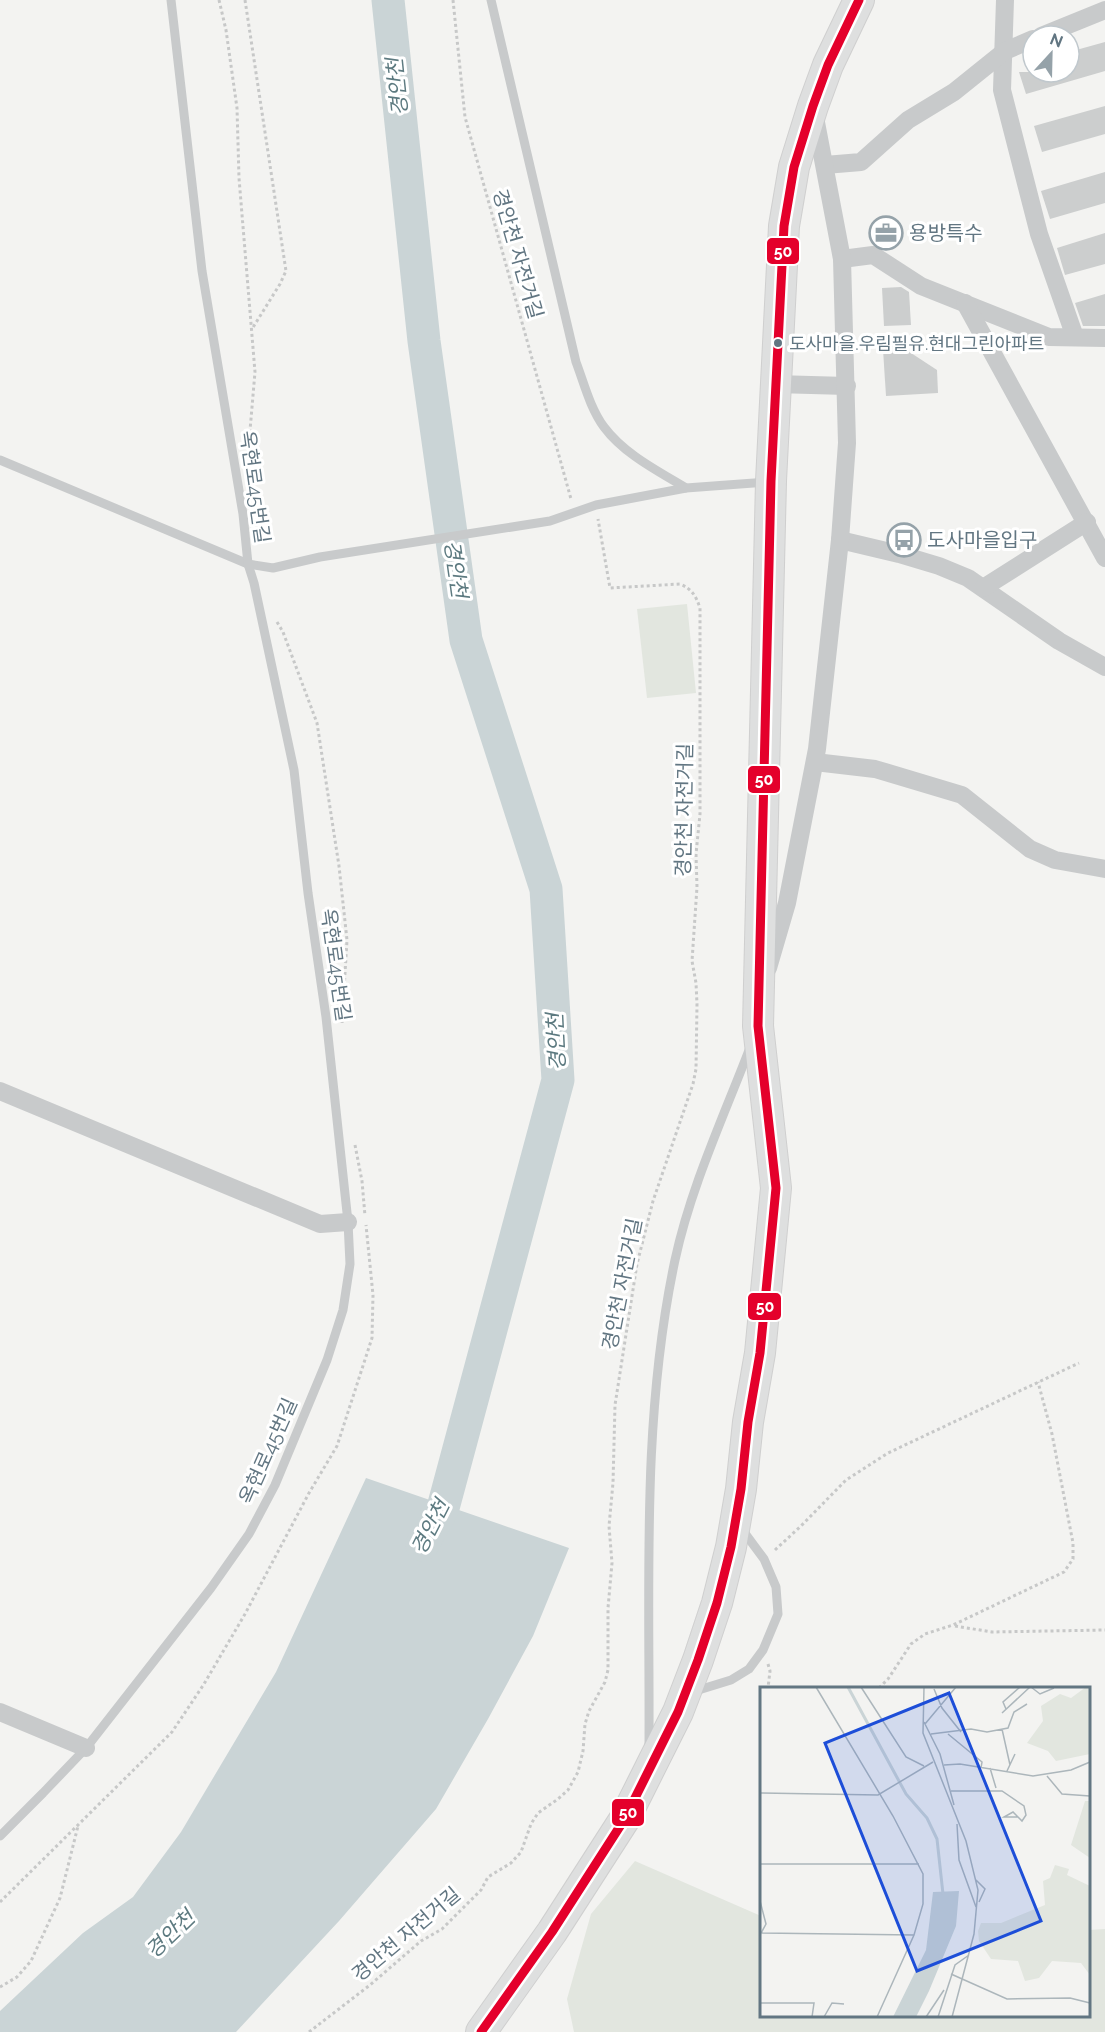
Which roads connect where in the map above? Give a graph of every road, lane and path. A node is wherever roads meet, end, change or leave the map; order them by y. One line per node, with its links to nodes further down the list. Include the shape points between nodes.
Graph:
1 (171, 0): 30 (lane, 옥현로45번길, via 202,271)
2 (219, 0): 16 (path, via 237,108)
3 (245, 0): 16 (path, via 286,272)
4 (453, 0): 26 (path, 경안천 자전거길, via 465,117)
5 (491, 0): 24 (lane, via 576,362 591,403 604,427 632,454)
6 (859, 0): 12 (main road)
7 (1005, 0): 11 (street)
8 (1105, 10): 9 (street)
9 (1071, 24)
10 (1021, 44): 11 (street)
11 (1005, 51): 13 (street, via 954,92 908,120 861,162); 17 (street, via 1002,90 1039,234)
12 (813, 106): 13 (street); 19 (main road, via 794,167 784,226)
13 (825, 165): 14 (street)
14 (842, 259): 15 (street, via 873,255 921,286); 20 (street)
15 (965, 303): 17 (street, via 1049,337); 27 (street)
16 (251, 331): 21 (path, via 255,372)
17 (1075, 338): 18 (street)
18 (1105, 338)
19 (775, 384): 20 (street); 23 (main road)
20 (847, 386): 28 (street)
21 (248, 454)
22 (0, 460): 30 (lane)
23 (771, 481): 24 (lane); 35 (main road)
24 (686, 488): 25 (lane)
25 (596, 505): 26 (lane); 52 (path, 경안천 자전거길, via 610,588 680,584 696,596 700,608 700,814 692,961 697,1004 696,1069 642,1245 615,1405 608,1670 585,1724 578,1772 568,1790 538,1813 521,1852 488,1877 442,1929 421,1941)
26 (575, 512): 30 (lane, via 550,521 273,568)
27 (1087, 522): 29 (street); 31 (street)
28 (840, 540): 31 (street, via 939,566); 33 (street)
29 (1105, 558)
30 (248, 564): 37 (lane, 옥현로45번길, via 294,770)
31 (983, 588): 32 (street, via 1059,641)
32 (1105, 667)
33 (815, 762): 34 (street, via 875,769 962,795 1030,849 1055,860); 35 (street, via 787,903)
34 (1105, 868)
35 (758, 1014): 40 (main road, via 776,1188 760,1353); 48 (lane, via 688,1212 666,1313 654,1407 651,1470)
36 (0, 1091): 37 (street, via 320,1224)
37 (348, 1222): 47 (lane, 옥현로45번길, via 350,1264 343,1310 327,1360 275,1485 249,1534 211,1588)
38 (1079, 1363): 39 (path)
39 (1038, 1382): 41 (path, via 888,1453 846,1480); 42 (path, via 1052,1434 1073,1560 1064,1572)
40 (735, 1521): 41 (lane); 45 (main road, via 717,1603)
41 (764, 1559): 45 (lane, via 776,1587 778,1614 763,1650 740,1675)
42 (953, 1625): 43 (path, via 992,1632); 44 (path, via 925,1634 911,1644)
43 (1105, 1630)
44 (881, 1687)
45 (684, 1695): 48 (main road)
46 (0, 1712): 47 (street)
47 (86, 1748): 49 (lane, 옥현로45번길)
48 (649, 1770): 53 (main road, via 624,1820 589,1875)
49 (0, 1836)
50 (0, 1902): 51 (path, via 78,1826 60,1898 31,1961 18,1977)
51 (0, 1987)
52 (309, 2032)
53 (481, 2032)

